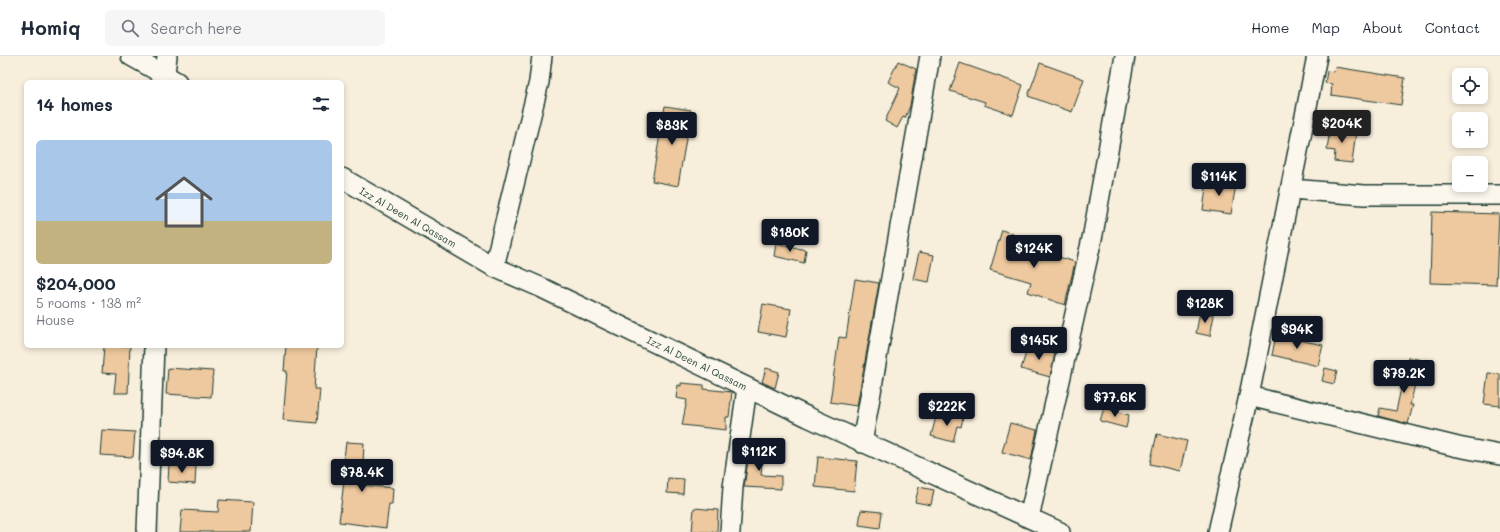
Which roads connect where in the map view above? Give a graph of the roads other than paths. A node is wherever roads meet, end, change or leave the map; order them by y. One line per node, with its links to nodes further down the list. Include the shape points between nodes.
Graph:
1 (131, 56): 7 (street)
2 (167, 56): 7 (street)
3 (542, 56): 11 (street, via 539,82)
4 (930, 56): 15 (street)
5 (1125, 56): 17 (street, via 1093,234)
6 (1317, 56): 9 (street)
7 (168, 80)
8 (344, 179): 11 (street, Izz Al Deen Al Qassam)
9 (1291, 189): 10 (street, via 1364,195); 14 (street)
10 (1500, 195)
11 (494, 267): 13 (street, Izz Al Deen Al Qassam)
12 (154, 348): 18 (street)
13 (747, 388): 15 (street, Izz Al Deen Al Qassam); 19 (street, via 733,487)
14 (1249, 396): 16 (street); 21 (street)
15 (862, 443): 17 (street, Izz Al Deen Al Qassam)
16 (1500, 455)
17 (1029, 518): 20 (street, Izz Al Deen Al Qassam)
18 (147, 532)
19 (730, 532)
20 (1060, 532)
21 (1218, 532)

